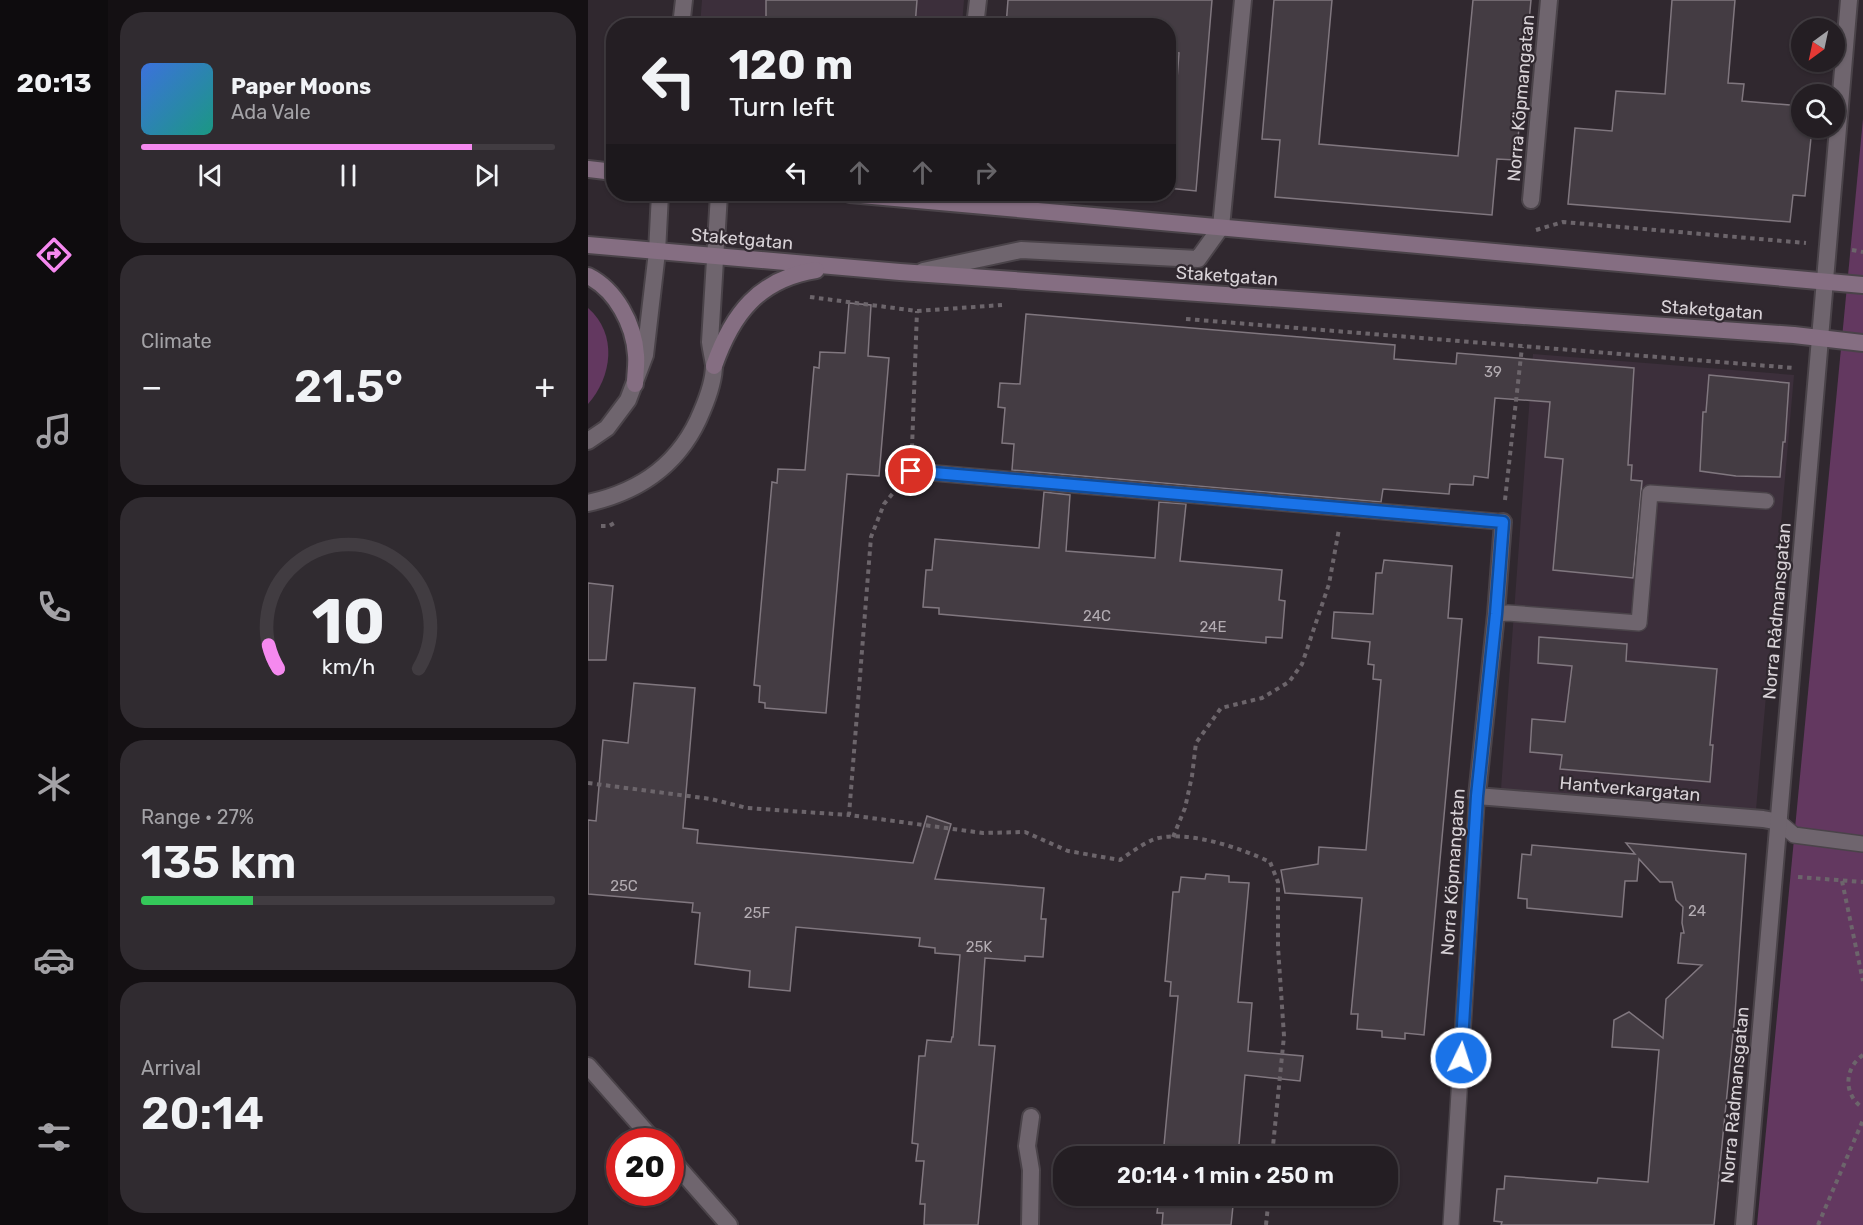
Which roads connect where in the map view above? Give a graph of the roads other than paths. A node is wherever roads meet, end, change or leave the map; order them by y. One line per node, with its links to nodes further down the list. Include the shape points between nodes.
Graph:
1 (684, 0): 6 (street)
2 (978, 0): 7 (street)
3 (1243, 0): 14 (street)
4 (1549, 0): 10 (street, Norra Köpmangatan)
5 (1849, 0): 21 (street, Norra Rådmansgatan)
6 (682, 18)
7 (976, 18)
8 (588, 169): 9 (main road)
9 (606, 171)
10 (1531, 200)
11 (660, 201): 16 (street)
12 (718, 201): 17 (street)
13 (931, 201): 14 (main road, Staketgatan)
14 (1221, 226): 19 (street, via 1198,259 1021,250); 21 (main road, Staketgatan)
15 (588, 245): 16 (main road, Staketgatan)
16 (657, 252): 17 (main road, Staketgatan); 26 (street, via 645,355)
17 (714, 256): 18 (main road, Staketgatan); 25 (street, via 710,342)
18 (838, 267): 19 (main road, Staketgatan); 25 (main road, via 779,280 760,292 732,323)
19 (914, 273): 23 (main road, Staketgatan)
20 (588, 276): 26 (main road, via 605,287 625,316 636,354)
21 (1825, 282): 22 (main road, Staketgatan); 23 (street, Norra Rådmansgatan)
22 (1863, 285)
23 (1820, 339): 24 (main road, Staketgatan); 34 (street, Norra Rådmansgatan)
24 (1863, 343)
25 (714, 366): 30 (street, via 699,420 671,460 639,486)
26 (635, 384): 27 (street, via 607,428)
27 (588, 441)
28 (911, 471): 31 (lane)
29 (1766, 501): 32 (lane, via 1650,493 1640,623)
30 (588, 503)
31 (1503, 522): 32 (street, Norra Köpmangatan)
32 (1496, 614): 33 (street, Norra Köpmangatan)
33 (1477, 796): 34 (street, Hantverkargatan); 42 (lane, Norra Köpmangatan)
34 (1779, 822): 35 (lane, via 1794,835); 43 (street, Norra Rådmansgatan)
35 (1863, 844)
36 (588, 1066): 38 (street)
37 (1030, 1117): 41 (street)
38 (643, 1128)
39 (684, 1173): 40 (street)
40 (732, 1224)
41 (1030, 1225)
42 (1451, 1225)
43 (1744, 1225)

